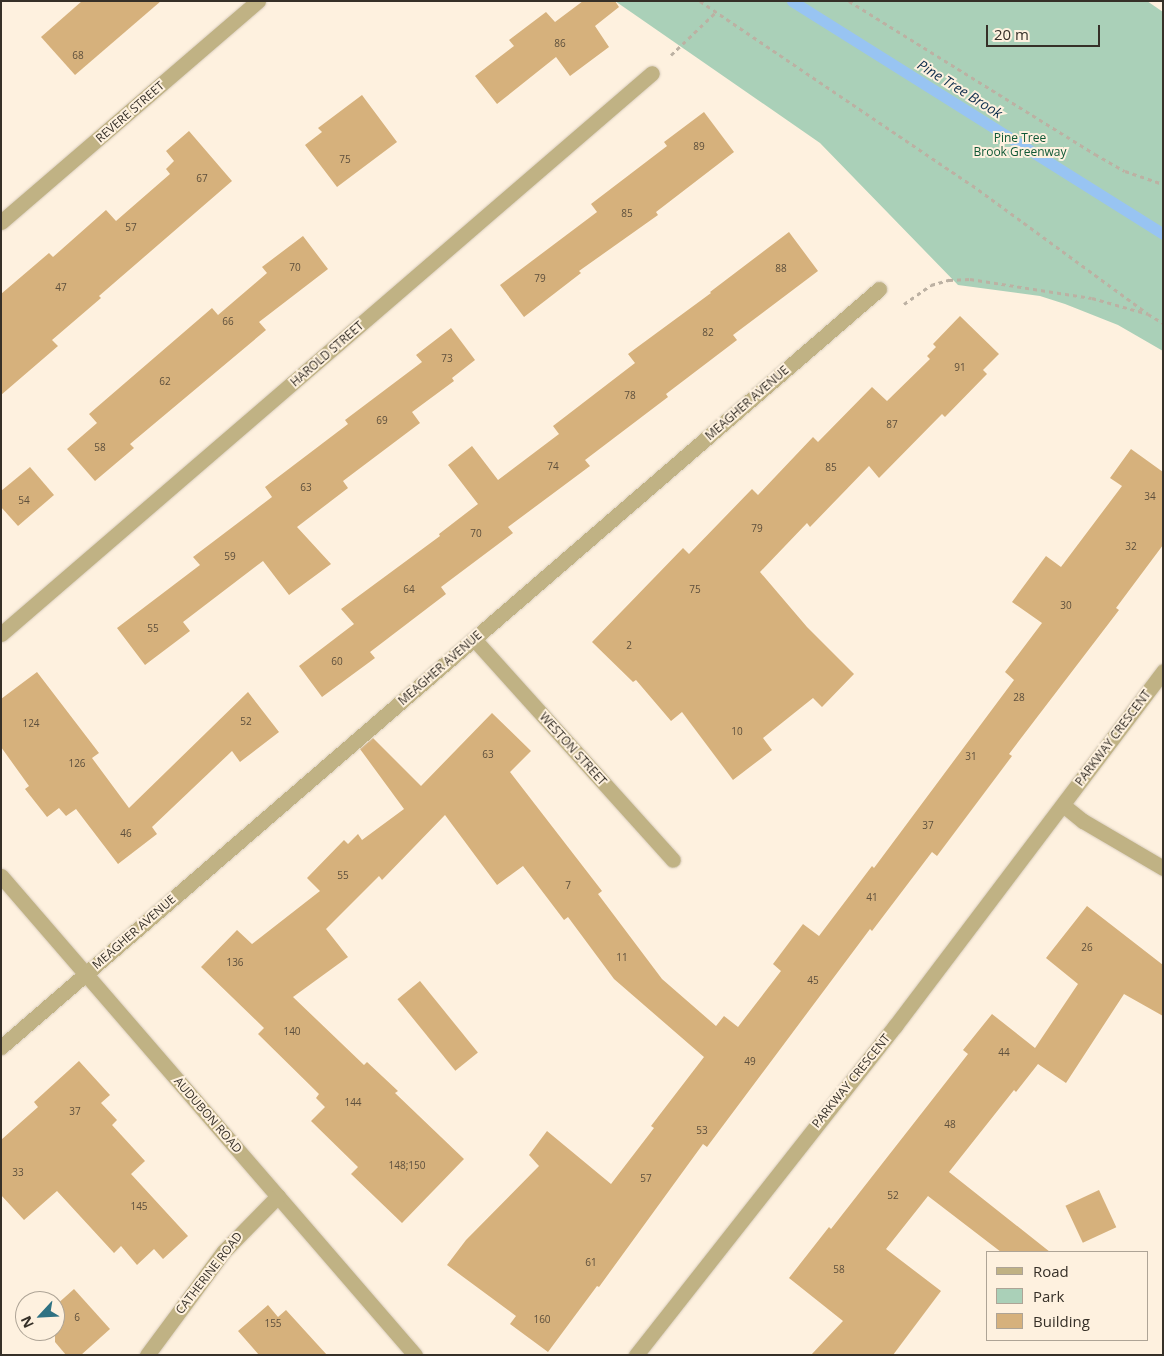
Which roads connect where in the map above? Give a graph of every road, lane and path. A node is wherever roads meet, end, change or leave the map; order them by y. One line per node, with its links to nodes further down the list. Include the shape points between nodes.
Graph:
1 (258, 1): 7 (street, REVERE STREET)
2 (700, 1): 4 (path)
3 (849, 1): 6 (path, via 1095,154 1125,171)
4 (716, 12): 5 (path); 9 (path, via 972,185)
5 (652, 73): 11 (street, HAROLD STREET)
6 (1163, 184)
7 (1, 222)
8 (879, 289): 9 (path, via 897,310 930,285 970,279 1092,298); 12 (street, MEAGHER AVENUE)
9 (1148, 314): 10 (path)
10 (1163, 323)
11 (1, 634)
12 (474, 639): 15 (street, WESTON STREET); 18 (street, MEAGHER AVENUE)
13 (1163, 671): 14 (street, PARKWAY CRESCENT)
14 (1063, 805): 16 (street, via 1083,821); 23 (street, PARKWAY CRESCENT, via 895,1026)
15 (673, 860)
16 (1163, 868)
17 (1, 876): 18 (street, AUDUBON ROAD)
18 (86, 974): 19 (street, MEAGHER AVENUE); 20 (street, AUDUBON ROAD)
19 (1, 1047)
20 (278, 1196): 21 (street, CATHERINE ROAD, via 224,1251); 22 (street, AUDUBON ROAD)
21 (147, 1355)
22 (415, 1355)
23 (636, 1355)

